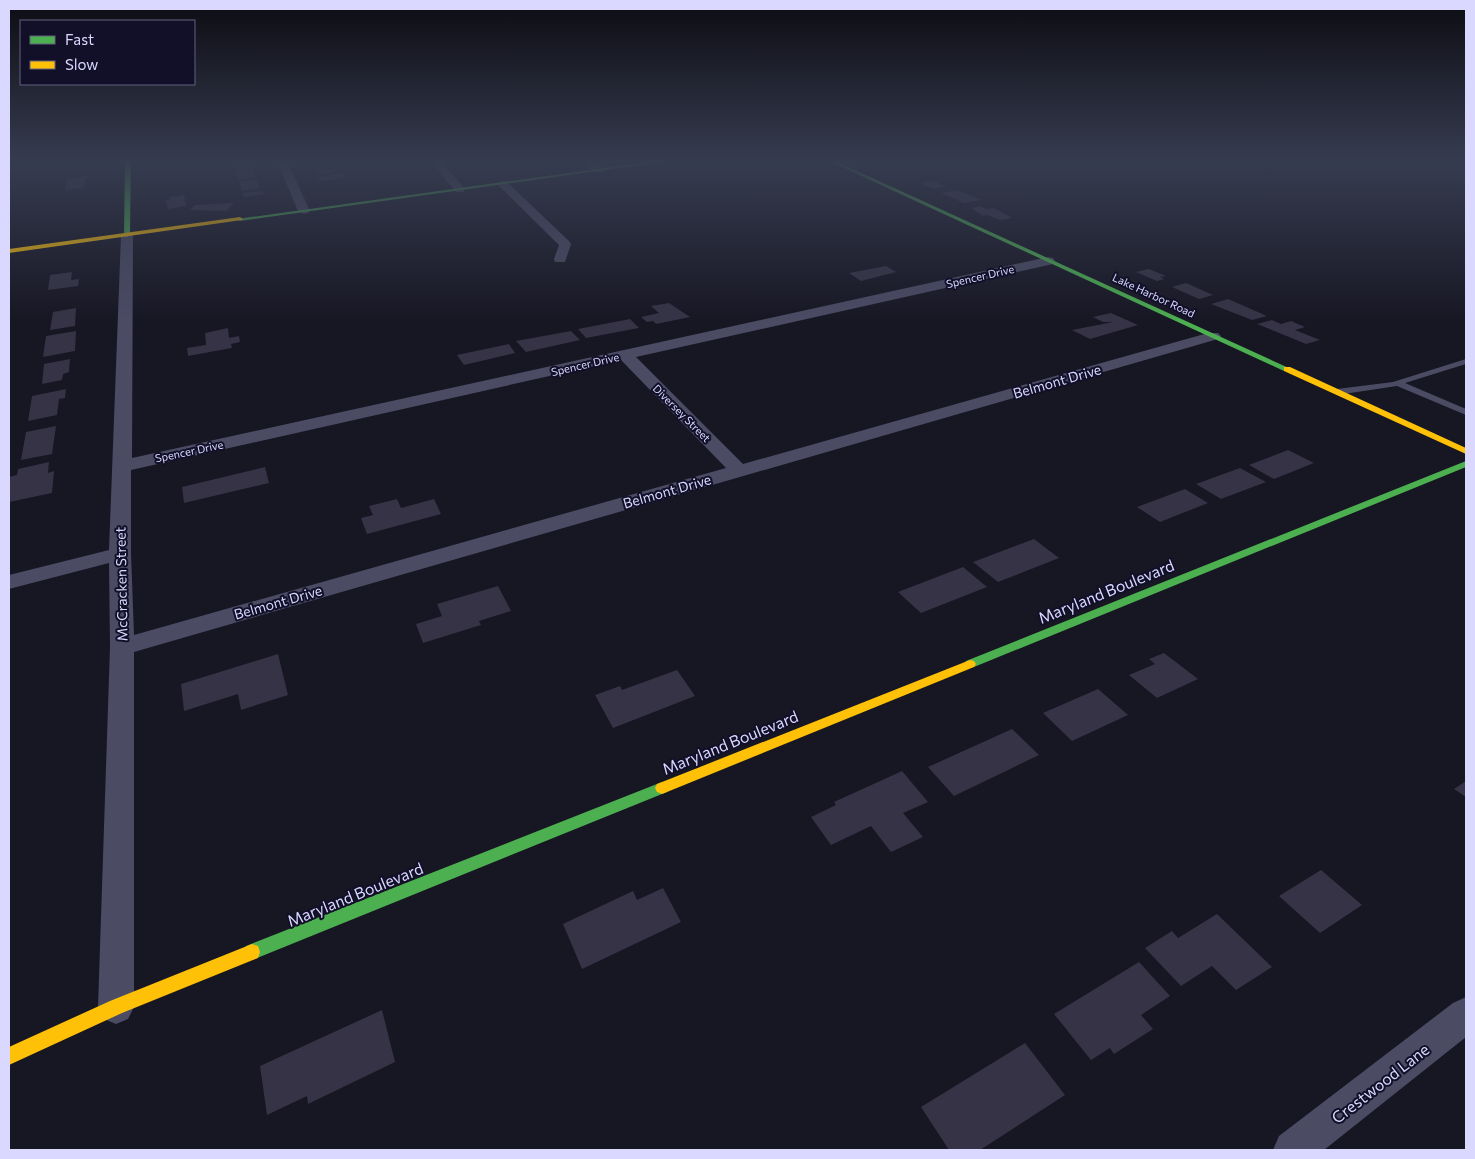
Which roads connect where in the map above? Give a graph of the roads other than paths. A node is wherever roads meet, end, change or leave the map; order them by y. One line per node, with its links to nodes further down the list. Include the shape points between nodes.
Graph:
1 (127, 215): 5 (street, McCracken Street)
2 (274, 215): 5 (street)
3 (535, 215): 7 (street, via 565,244)
4 (948, 215): 8 (street, Lake Harbor Road)
5 (127, 235): 6 (street); 17 (street, McCracken Street)
6 (9, 251)
7 (560, 259)
8 (1048, 261): 9 (street, Lake Harbor Road); 10 (street, Spencer Drive)
9 (1213, 336): 13 (street, Lake Harbor Road); 18 (street, Belmont Drive)
10 (625, 355): 17 (street, Spencer Drive); 18 (street, Diversey Street)
11 (1466, 361): 12 (lane)
12 (1398, 383): 13 (lane); 14 (lane)
13 (1338, 392): 15 (street, Lake Harbor Road)
14 (1466, 412)
15 (1466, 451)
16 (1466, 464): 22 (street, Maryland Boulevard)
17 (122, 466): 19 (street, McCracken Street)
18 (739, 470): 21 (street, Belmont Drive)
19 (120, 554): 20 (street); 21 (street, McCracken Street)
20 (9, 582)
21 (122, 647): 22 (street, McCracken Street)
22 (116, 1007): 24 (street, Maryland Boulevard)
23 (1466, 1015): 25 (street, Crestwood Lane)
24 (9, 1056)
25 (1293, 1150)

